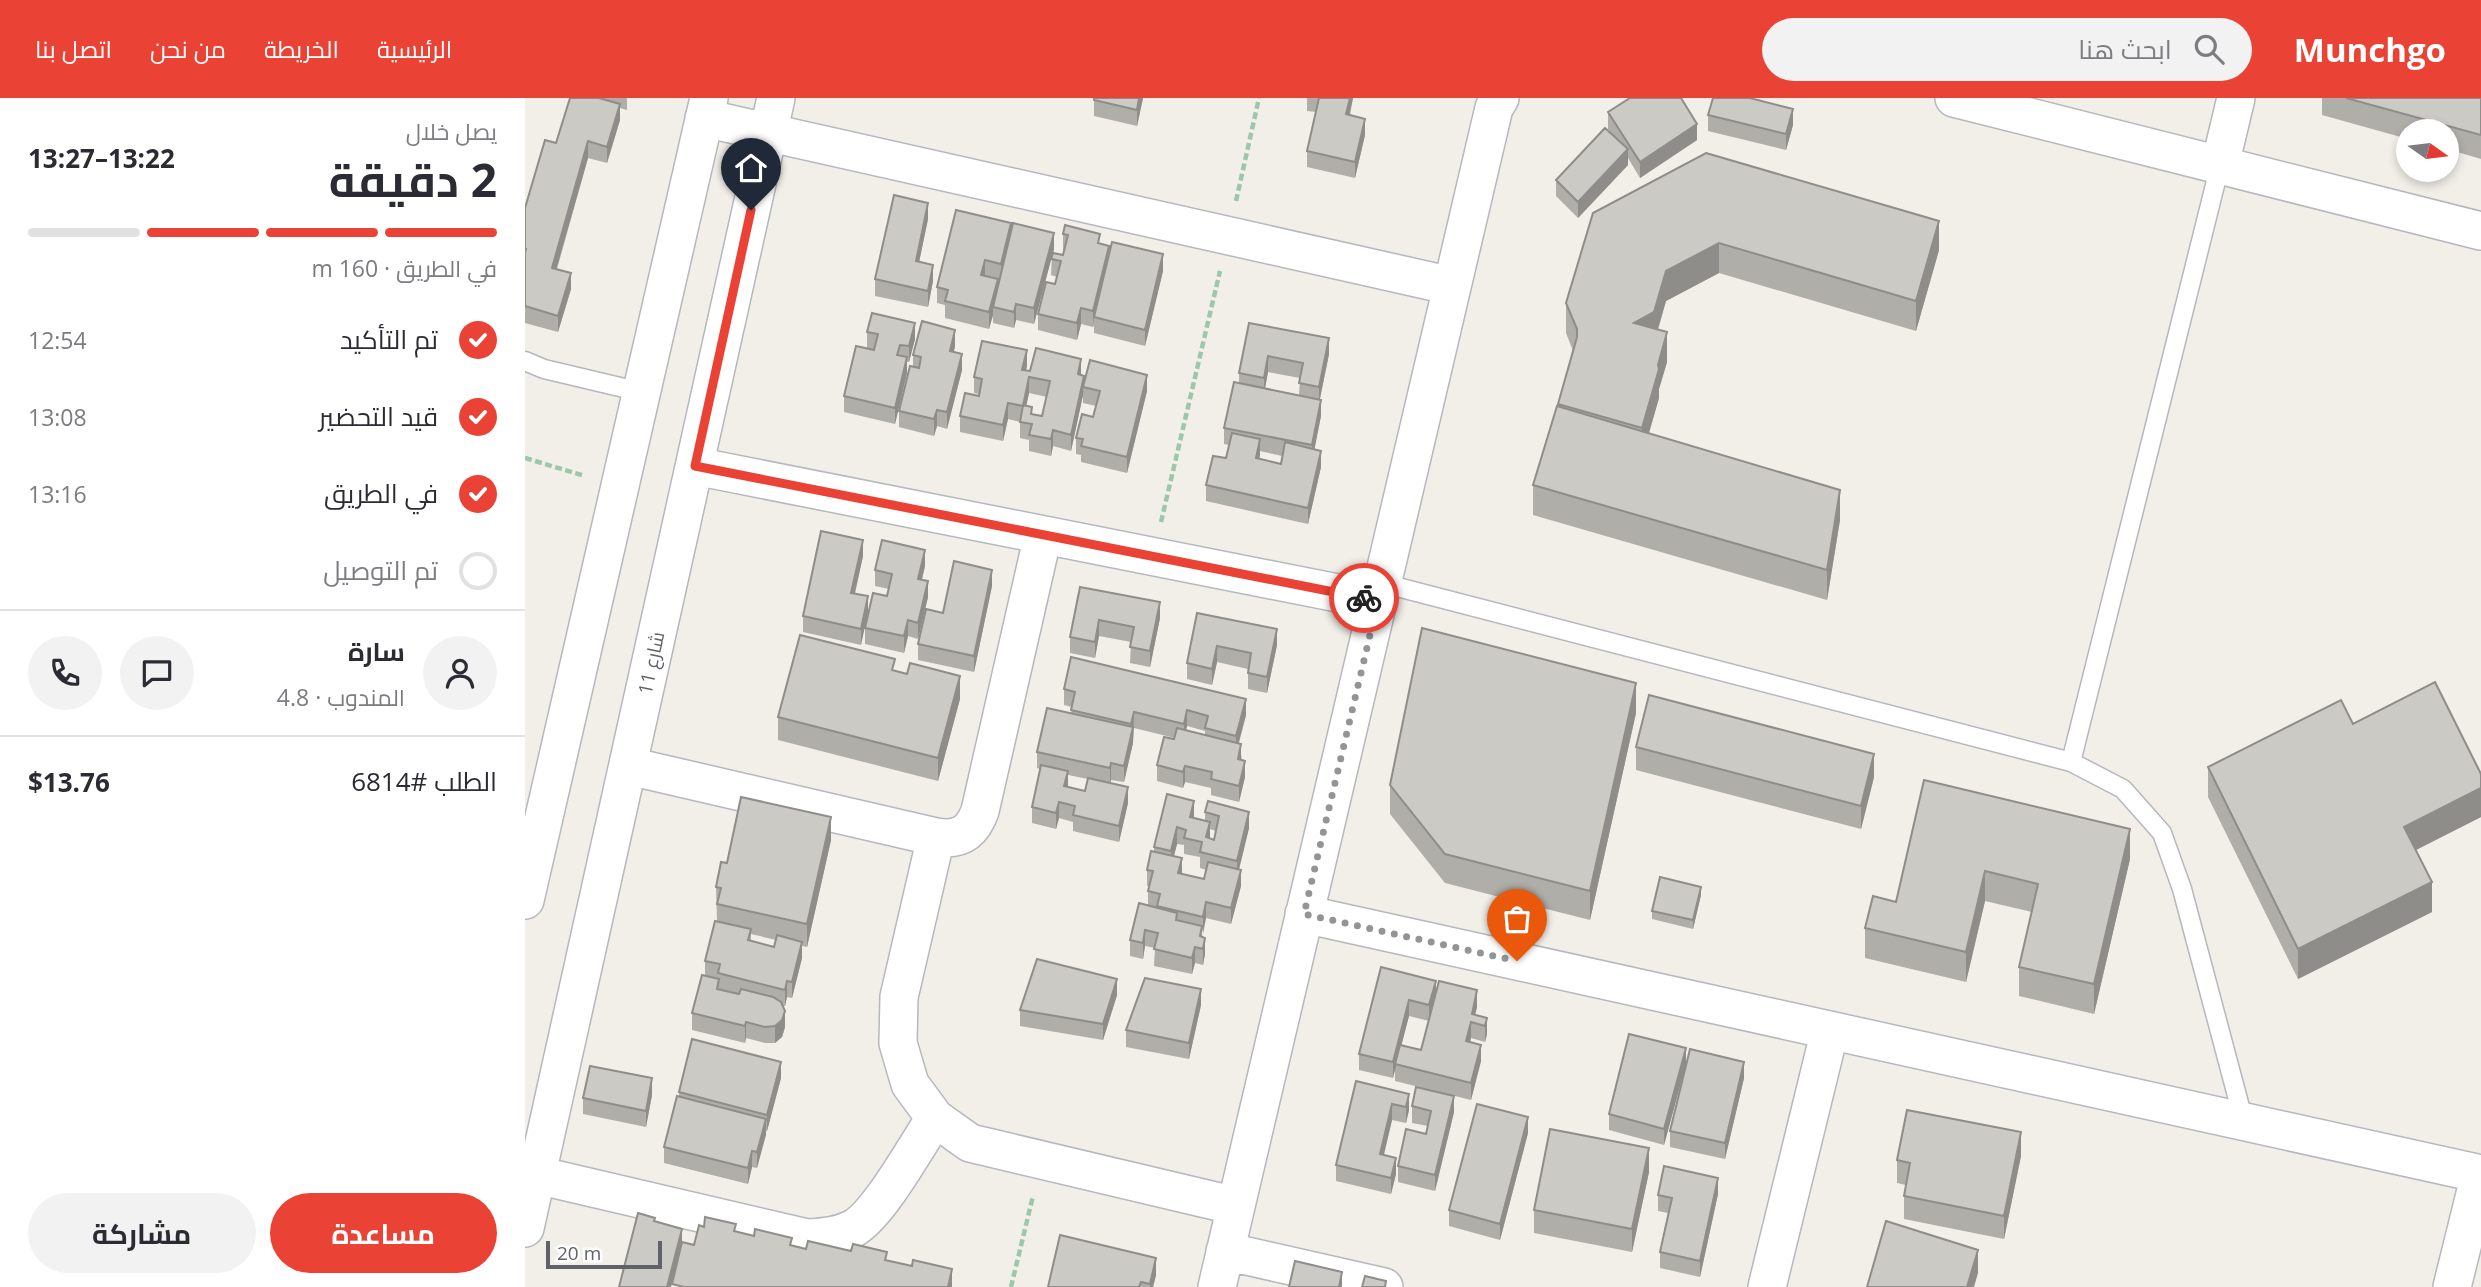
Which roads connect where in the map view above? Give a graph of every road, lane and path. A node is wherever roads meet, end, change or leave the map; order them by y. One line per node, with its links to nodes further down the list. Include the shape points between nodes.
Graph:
1 (1259, 98): 9 (path)
2 (1500, 98): 10 (street)
3 (1954, 98): 7 (street)
4 (2236, 98): 7 (street)
5 (706, 108): 6 (street); 12 (street)
6 (772, 115): 9 (street); 14 (street, شارع 11)
7 (2220, 165): 8 (street); 19 (lane)
8 (2481, 231)
9 (1228, 236): 10 (street); 17 (path)
10 (1452, 286): 18 (street)
11 (525, 361): 12 (lane)
12 (641, 392): 15 (street)
13 (525, 458): 15 (path)
14 (695, 466): 16 (street); 20 (street, شارع 11)
15 (619, 486): 22 (street)
16 (1043, 535): 17 (street); 21 (street, via 980,811 975,825 964,835 950,840)
17 (1153, 557): 18 (street)
18 (1380, 592): 19 (lane); 23 (street)
19 (2071, 762): 27 (lane, via 2123,789 2162,833 2182,889)
20 (629, 766): 21 (street); 25 (street, شارع 11)
21 (936, 837): 26 (street, via 899,997 898,1043 910,1084)
22 (525, 900)
23 (1304, 914): 24 (street); 31 (street)
24 (1830, 1030): 27 (street); 37 (street)
25 (540, 1095): 30 (street, شارع 11)
26 (935, 1118): 28 (street, via 970,1143); 30 (street, via 874,1210 856,1227 832,1237 807,1238)
27 (2243, 1122): 29 (street)
28 (1041, 1160): 31 (street); 34 (path)
29 (2480, 1174): 38 (street)
30 (537, 1175): 32 (street, شارع 11)
31 (1235, 1206): 33 (street)
32 (525, 1228)
33 (1225, 1251): 35 (street); 36 (street)
34 (1011, 1287)
35 (1217, 1287)
36 (1384, 1287)
37 (1767, 1287)
38 (2452, 1287)

